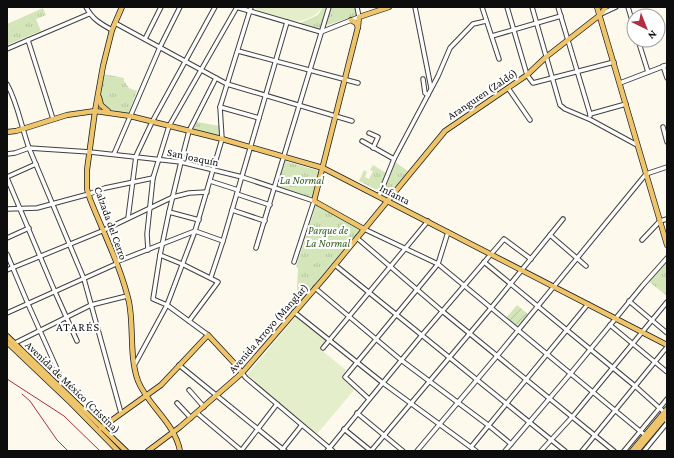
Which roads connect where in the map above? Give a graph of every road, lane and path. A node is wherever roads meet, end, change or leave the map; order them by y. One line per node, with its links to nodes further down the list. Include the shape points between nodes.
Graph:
1 (86, 7): 20 (street)
2 (122, 7): 29 (main road, Calzada del Cerro)
3 (161, 7): 37 (street)
4 (180, 7): 40 (street)
5 (215, 7): 46 (street)
6 (236, 7): 19 (street); 50 (street)
7 (329, 7): 26 (street)
8 (357, 7): 24 (street)
9 (389, 7): 21 (main road)
10 (415, 7): 66 (street)
11 (482, 7): 27 (street)
12 (507, 7): 34 (street)
13 (532, 7): 30 (street)
14 (558, 7): 23 (street)
15 (597, 7): 22 (main road)
16 (602, 7): 22 (main road)
17 (606, 7): 22 (main road, Aranguren (Zaldó))
18 (616, 7): 22 (street)
19 (251, 8): 28 (street); 43 (street)
20 (89, 14): 33 (street); 38 (street)
21 (368, 14): 24 (main road); 31 (main road)
22 (600, 15): 39 (main road, Aranguren (Zaldó)); 48 (main road)
23 (561, 16): 30 (street); 39 (street)
24 (359, 17): 25 (street); 31 (main road)
25 (351, 20): 31 (main road); 32 (street)
26 (324, 21): 32 (street, via 324,26); 35 (street)
27 (486, 21): 36 (street); 66 (street, via 474,24 453,44)
28 (287, 22): 35 (street); 47 (street)
29 (115, 23): 33 (main road, Calzada del Cerro); 37 (street)
30 (537, 23): 34 (street); 44 (street)
31 (358, 27): 59 (main road)
32 (329, 28): 35 (street)
33 (112, 30): 64 (main road, Calzada del Cerro)
34 (514, 30): 36 (street); 54 (street)
35 (321, 32): 51 (street)
36 (492, 36): 45 (street)
37 (144, 39): 40 (street)
38 (28, 40): 42 (street); 78 (street)
39 (568, 40): 44 (main road, Aranguren (Zaldó)); 52 (street)
40 (160, 47): 46 (street); 75 (street)
41 (640, 48): 53 (street)
42 (7, 49)
43 (238, 51): 47 (street); 63 (street)
44 (546, 57): 54 (main road, Aranguren (Zaldó)); 56 (street)
45 (499, 59)
46 (185, 61): 50 (street); 82 (street)
47 (276, 61): 51 (street); 68 (street)
48 (614, 62): 52 (street); 61 (main road)
49 (665, 65): 53 (street); 57 (street)
50 (201, 69): 55 (street); 83 (street)
51 (310, 70): 59 (street); 70 (street)
52 (577, 71): 56 (street); 74 (street)
53 (648, 72): 61 (street)
54 (527, 75): 56 (street, via 533,83); 65 (main road, Aranguren (Zaldó))
55 (216, 78): 63 (street); 86 (street)
56 (552, 78): 79 (street, via 561,106)
57 (667, 78)
58 (422, 79): 67 (street, via 425,93)
59 (344, 80): 60 (street); 76 (main road)
60 (358, 83)
61 (620, 83): 69 (main road)
62 (7, 84): 85 (street, via 16,101)
63 (227, 84): 68 (street); 71 (street)
64 (99, 88): 72 (main road, Calzada del Cerro); 73 (main road, via 102,106)
65 (508, 88): 80 (street); 121 (main road, Aranguren (Zaldó), via 445,131)
66 (431, 89): 67 (street)
67 (428, 95): 102 (street)
68 (266, 96): 70 (street); 77 (street)
69 (626, 104): 74 (street); 92 (main road)
70 (299, 105): 76 (street); 100 (street)
71 (220, 107): 77 (street); 89 (street)
72 (95, 111): 73 (main road, Infanta); 78 (main road, Infanta); 96 (main road, Calzada del Cerro)
73 (116, 114): 75 (main road, Infanta)
74 (590, 114): 79 (street)
75 (130, 116): 82 (main road, Infanta); 98 (street)
76 (335, 116): 81 (street); 106 (main road)
77 (259, 118): 93 (street)
78 (53, 119): 85 (main road, Infanta)
79 (589, 119): 92 (street)
80 (530, 120)
81 (352, 121)
82 (152, 122): 83 (main road, Infanta); 99 (street)
83 (169, 126): 86 (main road, Infanta); 101 (street)
84 (663, 127): 91 (street)
85 (22, 129): 87 (main road, Infanta); 94 (street)
86 (189, 131): 89 (main road, Infanta); 103 (street)
87 (7, 132)
88 (369, 133): 95 (street, via 378,137)
89 (222, 139): 93 (main road, Infanta); 107 (street)
90 (362, 141): 95 (street)
91 (667, 142)
92 (637, 145): 108 (main road)
93 (251, 147): 100 (main road, Infanta); 109 (street)
94 (29, 148): 96 (street, San Joaquín); 97 (street, San Joaquín); 104 (street)
95 (373, 148): 102 (street)
96 (90, 152): 98 (street, San Joaquín); 117 (main road, Calzada del Cerro)
97 (7, 154)
98 (114, 154): 99 (street, San Joaquín)
99 (136, 156): 101 (street, San Joaquín); 113 (street)
100 (284, 157): 106 (main road, Infanta); 114 (street)
101 (158, 159): 103 (street, San Joaquín); 111 (street)
102 (394, 159): 118 (street)
103 (181, 162): 107 (street, San Joaquín); 119 (street)
104 (36, 164): 110 (street); 122 (street)
105 (667, 167): 108 (street)
106 (323, 168): 118 (main road, Infanta); 120 (main road)
107 (213, 170): 109 (street, San Joaquín); 112 (street)
108 (646, 174): 135 (main road); 156 (street)
109 (242, 177): 114 (street, San Joaquín); 116 (street)
110 (7, 178): 125 (street)
111 (152, 178): 113 (street); 126 (street)
112 (210, 181): 115 (street); 116 (street)
113 (132, 182): 117 (street); 129 (street)
114 (274, 188): 120 (street, San Joaquín); 123 (street)
115 (207, 192): 119 (street); 132 (street)
116 (238, 192): 123 (street); 127 (street)
117 (88, 194): 122 (street); 138 (main road, Calzada del Cerro)
118 (379, 196): 121 (main road, Infanta)
119 (173, 197): 126 (street); 128 (street)
120 (314, 201): 137 (main road, San Joaquín); 159 (street)
121 (387, 201): 134 (main road, Infanta); 137 (main road, Avenida Arroyo (Manglar))
122 (53, 204): 125 (street); 146 (street)
123 (270, 205): 133 (street)
124 (7, 209): 125 (street)
125 (20, 209): 136 (street)
126 (149, 209): 129 (street); 151 (street)
127 (232, 210): 133 (street); 145 (street)
128 (169, 212): 132 (street); 147 (street)
129 (128, 218): 138 (street)
130 (563, 219): 141 (street)
131 (667, 219): 135 (street)
132 (199, 220): 139 (street)
133 (265, 221): 149 (street)
134 (428, 221): 140 (main road, Infanta); 150 (street)
135 (660, 221): 144 (street); 148 (main road)
136 (29, 228): 142 (street); 155 (street)
137 (364, 228): 143 (main road, Avenida Arroyo (Manglar)); 150 (street)
138 (102, 230): 146 (street); 161 (main road, Calzada del Cerro)
139 (195, 231): 145 (street); 147 (street); 162 (street)
140 (448, 232): 153 (main road, Infanta); 163 (street)
141 (550, 235): 156 (street); 158 (street)
142 (7, 238)
143 (357, 238): 164 (main road, Avenida Arroyo (Manglar)); 166 (street)
144 (642, 240)
145 (223, 241): 170 (street)
146 (70, 244): 155 (street); 171 (street)
147 (162, 245): 151 (street); 154 (street)
148 (667, 245)
149 (256, 248)
150 (406, 248): 163 (street); 166 (street)
151 (148, 250): 161 (street)
152 (7, 254): 167 (street)
153 (491, 254): 158 (street, via 505,239); 160 (street); 169 (main road, Infanta)
154 (160, 255): 162 (street); 185 (street, via 153,300)
155 (40, 256): 167 (street); 177 (street)
156 (577, 258): 165 (street); 174 (street)
157 (667, 258): 180 (street)
158 (531, 259): 169 (street)
159 (294, 262)
160 (484, 262): 172 (street); 173 (street)
161 (116, 263): 171 (street); 179 (main road, Calzada del Cerro)
162 (182, 264): 170 (street); 185 (street)
163 (438, 264): 173 (street); 176 (street)
164 (335, 265): 175 (main road, Avenida Arroyo (Manglar)); 178 (street)
165 (586, 266)
166 (390, 267): 176 (street); 178 (street)
167 (13, 268): 168 (street); 182 (street)
168 (7, 270)
169 (522, 270): 172 (street); 174 (main road, Infanta)
170 (210, 277): 196 (street, via 218,282)
171 (84, 279): 177 (street); 184 (street)
172 (511, 284): 186 (street); 187 (street)
173 (465, 285): 187 (street); 188 (street)
174 (553, 287): 183 (main road, Infanta); 186 (street)
175 (315, 288): 189 (main road, Avenida Arroyo (Manglar)); 192 (street)
176 (417, 289): 188 (street); 191 (street)
177 (55, 292): 182 (street); 193 (street)
178 (369, 293): 191 (street); 192 (street)
179 (127, 296): 184 (street); 222 (main road, Calzada del Cerro, via 132,317)
180 (630, 301): 194 (street); 195 (street)
181 (667, 302): 195 (street)
182 (28, 304): 190 (street); 199 (street)
183 (588, 304): 194 (main road, Infanta); 200 (street)
184 (91, 305): 193 (street); 249 (street)
185 (167, 305): 196 (street); 222 (street)
186 (537, 306): 198 (street); 200 (street)
187 (491, 308): 198 (street); 202 (street)
188 (442, 311): 202 (street); 205 (street)
189 (294, 312): 208 (street); 226 (main road, Avenida Arroyo (Manglar))
190 (7, 313)
191 (396, 314): 205 (street); 207 (street)
192 (349, 317): 207 (street); 208 (street)
193 (66, 318): 199 (street); 209 (street)
194 (616, 318): 197 (street); 201 (main road, Infanta)
195 (652, 320): 201 (street); 203 (street)
196 (189, 321): 204 (street)
197 (610, 326): 212 (street); 215 (street)
198 (518, 330): 216 (street); 217 (street)
199 (39, 331): 210 (street); 232 (street, via 62,380)
200 (567, 331): 215 (street); 216 (street)
201 (642, 332): 212 (street); 213 (main road, Infanta)
202 (470, 333): 217 (street); 218 (street)
203 (667, 333)
204 (208, 334): 223 (main road); 226 (main road)
205 (422, 335): 218 (street); 219 (street)
206 (7, 336): 210 (main road, Avenida de México (Cristina))
207 (376, 339): 219 (street); 220 (street)
208 (330, 340): 214 (street); 220 (street)
209 (77, 341)
210 (15, 343): 232 (main road, Avenida de México (Cristina))
211 (8, 344): 261 (main road, Avenida de México (Cristina))
212 (633, 344): 221 (street); 224 (street)
213 (667, 346): 221 (street)
214 (323, 348)
215 (590, 349): 224 (street); 227 (street)
216 (548, 354): 227 (street); 228 (street)
217 (497, 356): 228 (street); 229 (street)
218 (449, 358): 229 (street); 230 (street)
219 (401, 360): 230 (street); 231 (street)
220 (357, 362): 231 (street); 239 (street, via 344,377)
221 (655, 362): 225 (street); 233 (street)
222 (135, 364): 237 (main road, Calzada del Cerro, via 138,380)
223 (179, 365): 236 (street); 237 (main road)
224 (613, 368): 233 (street); 235 (street)
225 (667, 372)
226 (242, 373): 236 (main road, Avenida Arroyo (Manglar)); 244 (street)
227 (571, 373): 235 (street); 238 (street)
228 (527, 379): 238 (street); 243 (street)
229 (477, 380): 241 (street); 243 (street)
230 (429, 381): 241 (street); 245 (street)
231 (383, 382): 239 (street); 245 (street)
232 (59, 386): 261 (main road, Avenida de México (Cristina))
233 (635, 386): 247 (street); 248 (street)
234 (189, 390): 246 (street)
235 (593, 392): 248 (street); 252 (street)
236 (217, 395): 246 (main road, Avenida Arroyo (Manglar)); 259 (street)
237 (147, 396): 249 (main road); 263 (main road, Calzada del Cerro)
238 (550, 398): 252 (street); 255 (street)
239 (369, 399): 251 (street)
240 (667, 399): 247 (street)
241 (457, 402): 256 (street); 257 (street)
242 (177, 403): 254 (street)
243 (506, 403): 255 (street); 257 (street)
244 (277, 404): 258 (street); 259 (street)
245 (410, 404): 256 (street); 264 (street)
246 (204, 407): 250 (main road, Avenida Arroyo (Manglar))
247 (660, 408): 253 (street); 262 (street)
248 (616, 410): 262 (street); 265 (street)
249 (121, 413): 261 (main road)
250 (197, 413): 254 (main road, Avenida Arroyo (Manglar)); 278 (street)
251 (357, 413): 260 (street); 264 (street)
252 (573, 416): 265 (street); 268 (street)
253 (666, 416): 266 (main road); 292 (street)
254 (191, 418): 263 (main road, Avenida Arroyo (Manglar))
255 (529, 422): 268 (street); 269 (street)
256 (439, 424): 270 (street); 282 (street)
257 (488, 425): 269 (street); 270 (street)
258 (302, 426): 271 (street); 272 (street)
259 (258, 429): 271 (street); 278 (street)
260 (344, 429): 272 (street); 280 (street)
261 (101, 430): 267 (main road); 275 (main road, Avenida de México (Cristina))
262 (640, 431): 266 (street); 289 (street)
263 (174, 432): 276 (main road, Avenida Arroyo (Manglar)); 277 (main road, Calzada del Cerro)
264 (384, 435): 280 (street); 281 (street)
265 (595, 435): 287 (street); 288 (street)
266 (647, 436): 290 (main road); 291 (main road)
267 (106, 439): 273 (main road); 274 (main road, Avenida de México (Cristina))
268 (552, 440): 285 (street); 286 (street)
269 (511, 444): 284 (street)
270 (471, 447): 283 (street)
271 (283, 450)
272 (328, 450): 279 (street)
273 (112, 451)
274 (118, 451)
275 (126, 451)
276 (148, 451)
277 (180, 451)
278 (241, 451)
279 (333, 451)
280 (371, 451)
281 (403, 451)
282 (417, 451)
283 (475, 451)
284 (505, 451)
285 (541, 451)
286 (565, 451)
287 (582, 451)
288 (614, 451)
289 (624, 451)
290 (632, 451)
291 (637, 451)
292 (644, 451)

